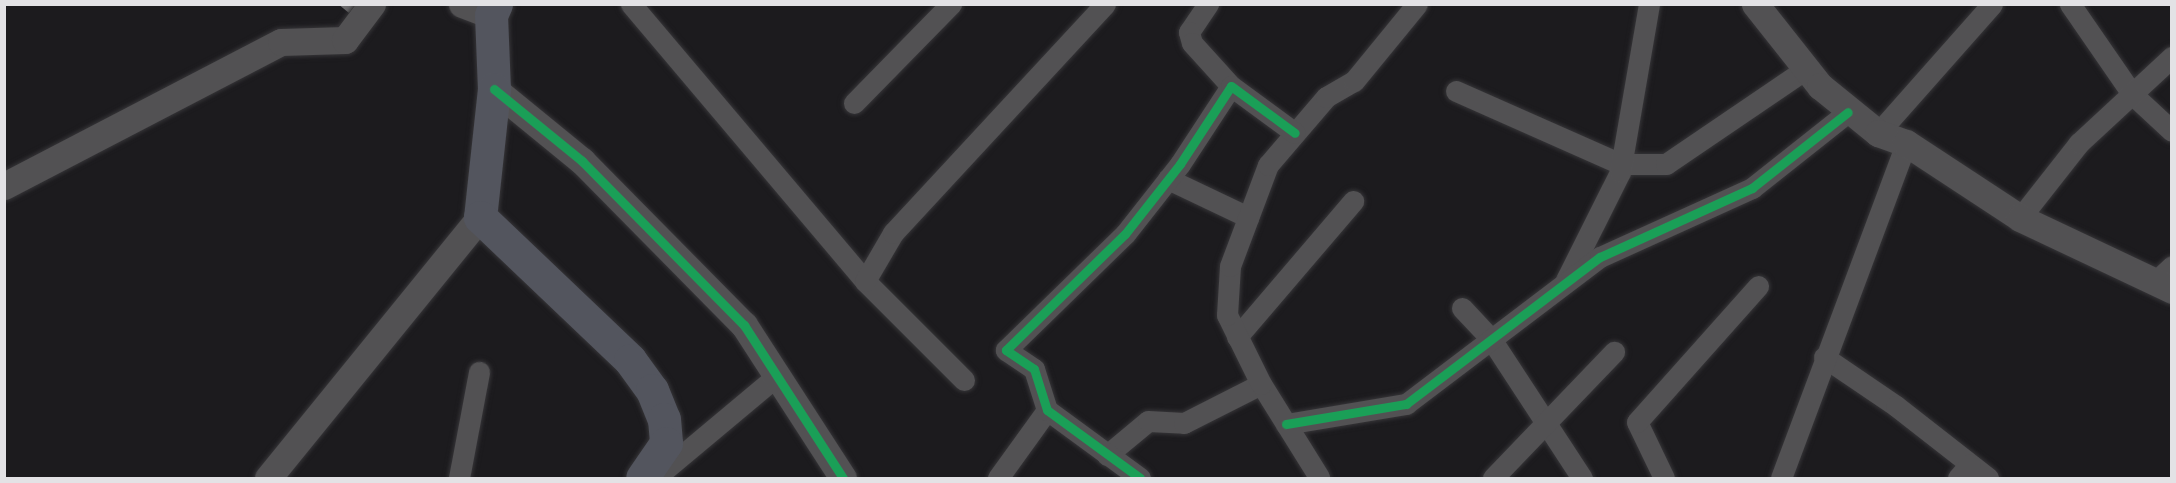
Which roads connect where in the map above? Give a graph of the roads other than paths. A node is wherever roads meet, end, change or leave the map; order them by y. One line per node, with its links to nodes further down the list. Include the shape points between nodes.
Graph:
1 (372, 4): 26 (street, via 345,40 282,42)
2 (951, 4): 18 (street)
3 (1105, 4): 32 (street, via 893,233)
4 (1208, 4): 14 (street, via 1189,32 1192,43)
5 (1417, 4): 21 (street, via 1353,81 1326,97)
6 (1649, 4): 24 (street)
7 (1755, 4): 13 (street)
8 (1992, 4): 22 (street)
9 (2070, 4): 17 (street)
10 (636, 6): 32 (street)
11 (483, 8): 15 (main road)
12 (2172, 57): 17 (street)
13 (1806, 69): 19 (street); 24 (street, via 1666,164)
14 (1231, 86): 21 (street); 25 (street)
15 (494, 89): 28 (main road); 41 (street, via 582,161 744,325)
16 (1456, 91): 24 (street)
17 (2132, 94): 20 (street); 30 (street, via 2079,143)
18 (854, 103)
19 (1848, 112): 22 (street); 33 (street, via 1752,188 1600,257)
20 (2172, 131)
21 (1296, 133): 29 (street, via 1268,165)
22 (1878, 133): 23 (street)
23 (1906, 143): 30 (street); 39 (street)
24 (1621, 164): 33 (street)
25 (1168, 179): 29 (street); 44 (street, via 1125,234 1006,350 1034,369)
26 (4, 186)
27 (1353, 201): 36 (street)
28 (480, 217): 49 (main road, via 630,360 652,390 664,418 666,443); 51 (street)
29 (1248, 217): 36 (street, via 1230,266 1227,315)
30 (2020, 218): 31 (street)
31 (2166, 279)
32 (865, 281): 42 (street)
33 (1564, 284): 37 (street)
34 (1758, 286): 58 (street, via 1637,422)
35 (1462, 308): 37 (street)
36 (1237, 336): 43 (street)
37 (1491, 339): 45 (street); 46 (street, via 1406,404)
38 (1614, 352): 45 (street)
39 (1824, 357): 48 (street, via 1896,406); 59 (street)
40 (479, 372): 52 (street)
41 (777, 376): 49 (street); 53 (street)
42 (964, 380)
43 (1261, 384): 46 (street); 47 (street, via 1184,423 1148,421)
44 (1047, 410): 47 (street); 54 (street)
45 (1545, 421): 56 (street); 57 (street)
46 (1286, 424): 50 (street)
47 (1107, 455): 55 (street)
48 (1964, 471): 60 (street)
49 (656, 473)
50 (1319, 477)
51 (268, 478)
52 (459, 478)
53 (843, 478)
54 (998, 478)
55 (1140, 478)
56 (1493, 478)
57 (1582, 478)
58 (1664, 478)
59 (1781, 478)
60 (1988, 478)

